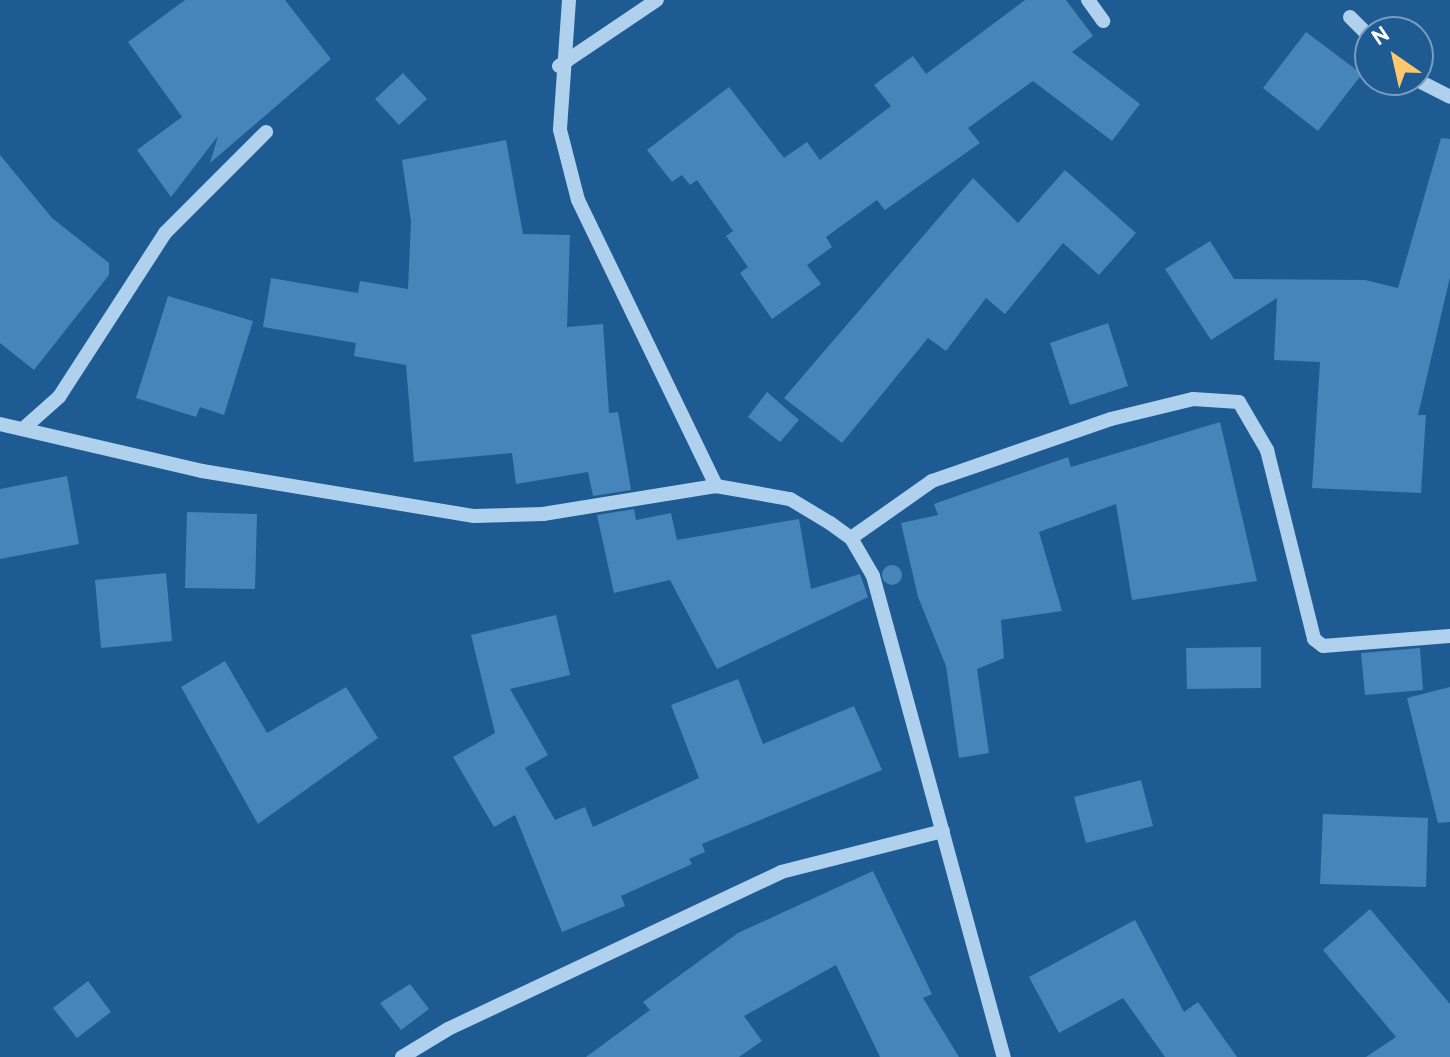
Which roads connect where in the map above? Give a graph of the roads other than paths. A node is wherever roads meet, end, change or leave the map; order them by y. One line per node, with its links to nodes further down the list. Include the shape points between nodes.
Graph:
1 (569, 0): 7 (street)
2 (657, 0): 7 (street)
3 (1088, 0): 5 (street)
4 (1350, 17): 6 (street)
5 (1103, 21)
6 (1354, 21)
7 (559, 66): 11 (street, via 560,130 578,200)
8 (266, 132): 10 (street, via 165,233 59,397)
9 (0, 424): 10 (street)
10 (24, 428): 11 (street, via 202,471 474,516 543,514)
11 (716, 486): 12 (street, via 790,499)
12 (851, 538): 13 (street, via 932,481 1111,419 1193,399 1239,402 1267,450 1314,639 1323,646); 14 (street, via 873,576)
13 (1450, 636)
14 (943, 831): 15 (street, via 781,872 448,1029); 16 (street)
15 (402, 1057)
16 (1004, 1057)

